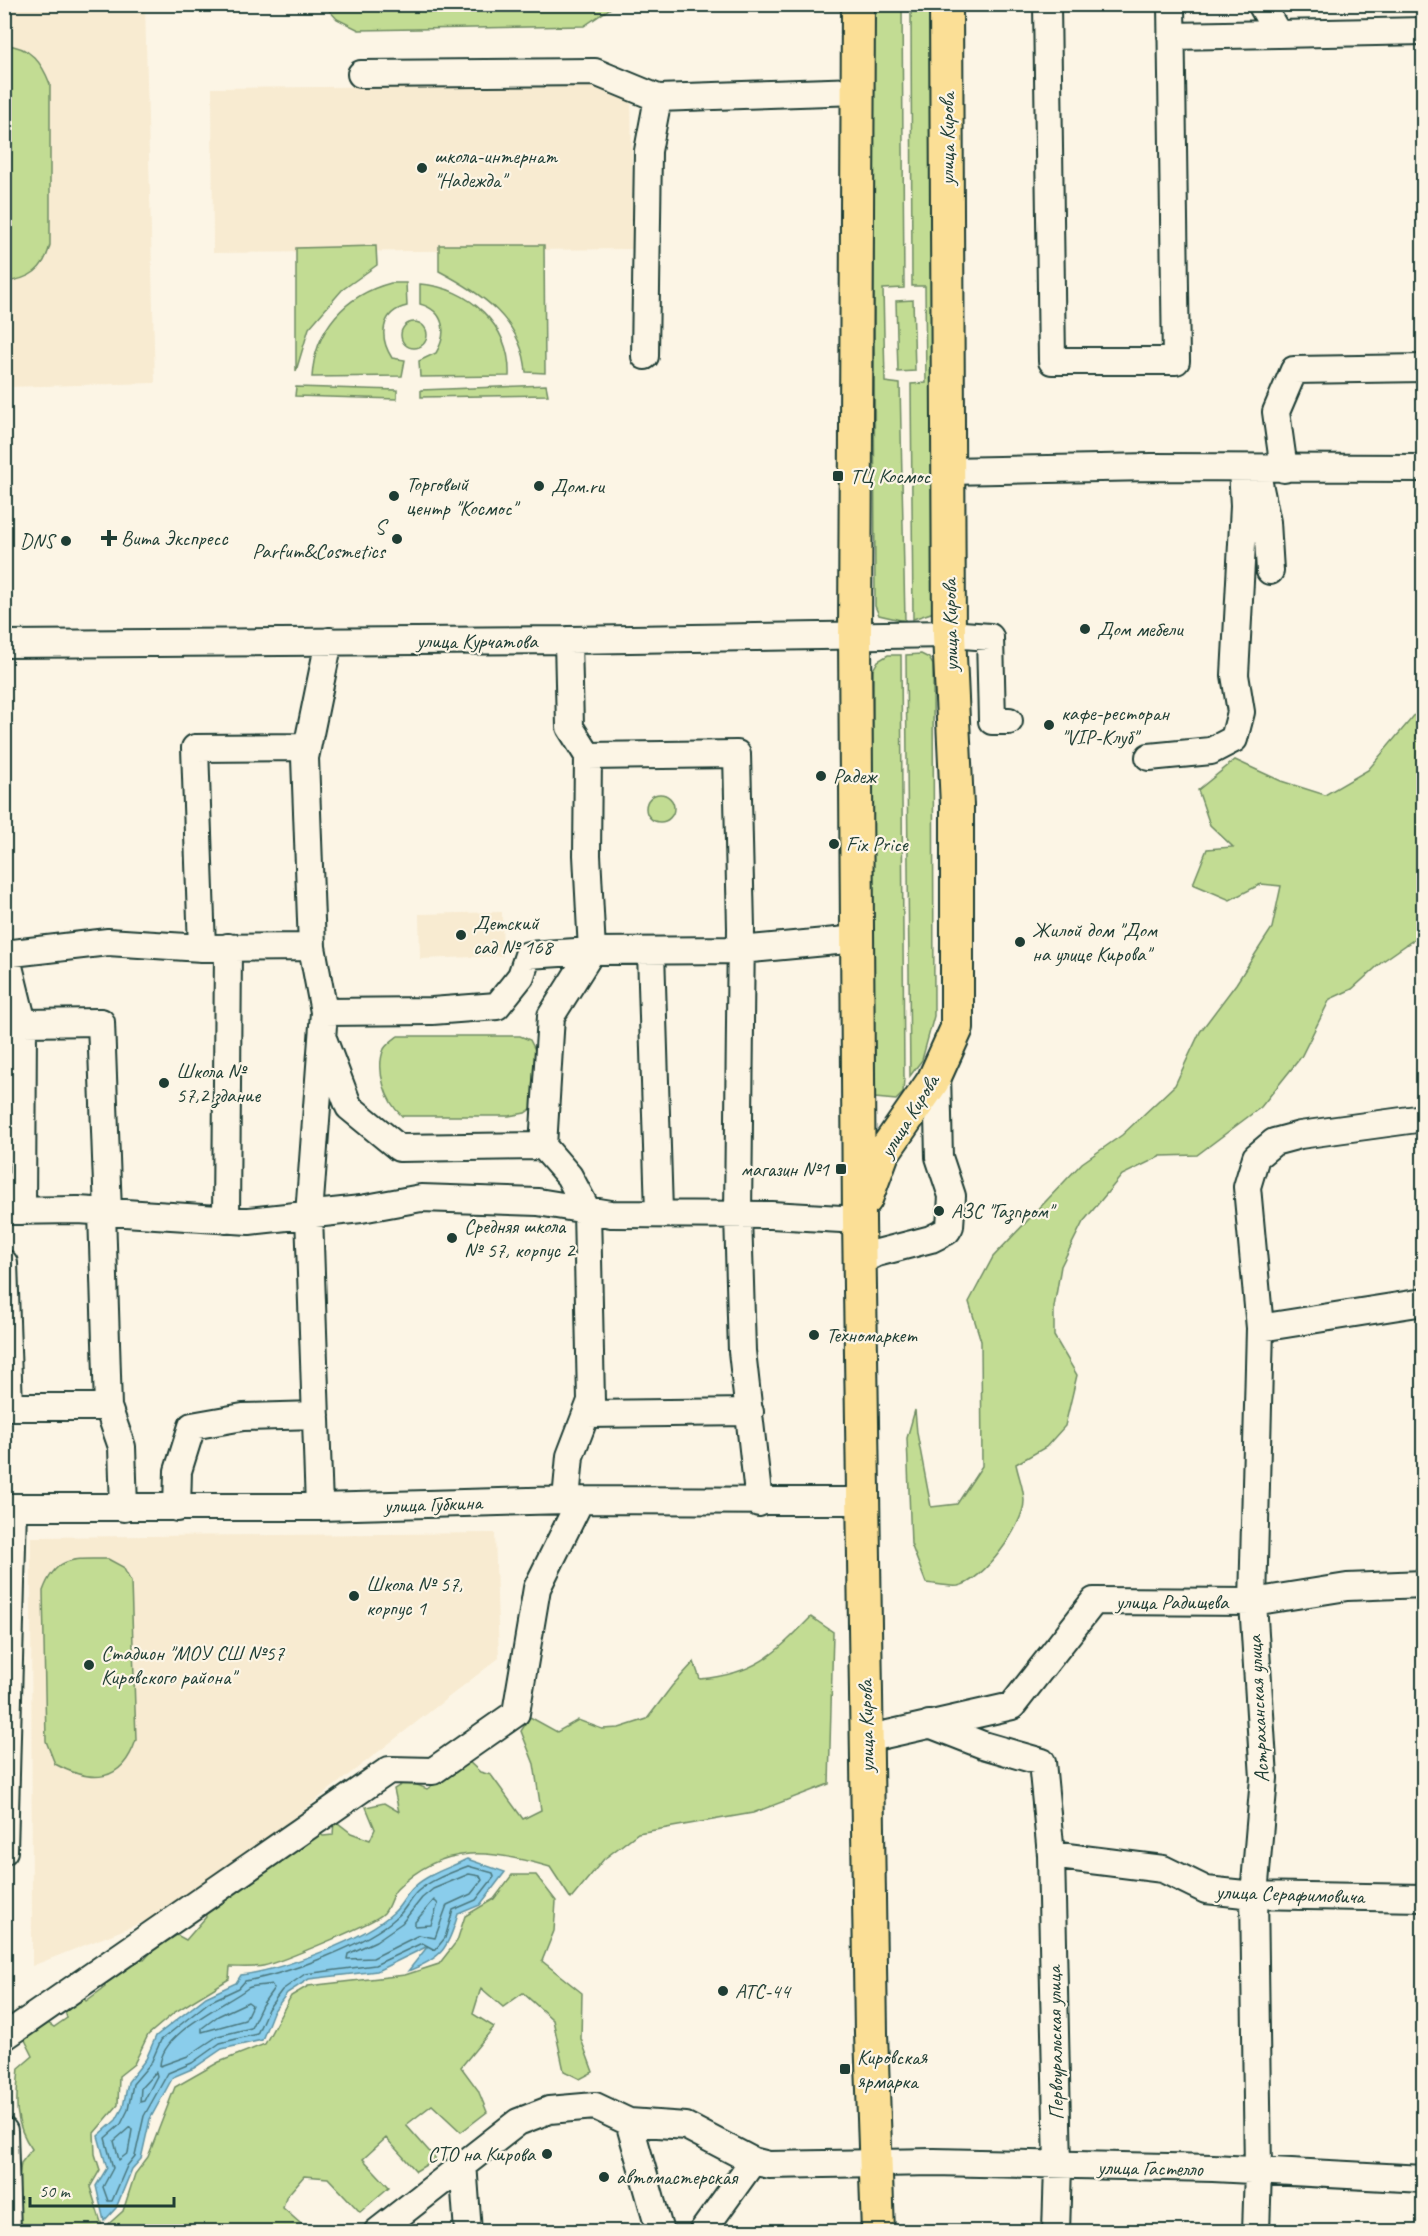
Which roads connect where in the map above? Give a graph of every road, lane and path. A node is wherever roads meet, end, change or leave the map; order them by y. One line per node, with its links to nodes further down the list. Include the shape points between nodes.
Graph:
1 (858, 4): 10 (main road, улица Кирова)
2 (946, 4): 17 (main road, улица Кирова)
3 (1047, 4): 8 (street, via 1052,361 1176,360)
4 (1171, 4): 8 (street)
5 (1261, 4): 7 (street)
6 (1424, 31): 7 (street)
7 (1278, 34): 8 (street)
8 (1172, 36)
9 (361, 74): 11 (street, via 595,72)
10 (858, 91): 11 (street); 20 (main road, улица Кирова)
11 (658, 98): 12 (street, via 648,151)
12 (645, 356)
13 (1424, 368): 16 (street, via 1294,370 1276,412)
14 (1249, 468): 16 (street); 17 (street); 18 (street, via 1267,522); 27 (street, via 1235,675 1241,712 1234,739 1211,751)
15 (1424, 468): 16 (street)
16 (1284, 469)
17 (947, 471): 19 (main road, улица Кирова)
18 (1270, 571)
19 (949, 634): 20 (street, улица Курчатова); 24 (street, улица Курчатова, via 997,637 999,693 992,721); 38 (main road, улица Кирова, via 957,806 957,1028)
20 (855, 637): 21 (street, улица Курчатова); 28 (main road, улица Кирова)
21 (568, 640): 22 (street, улица Курчатова); 26 (street, via 570,727)
22 (328, 641): 23 (street, улица Курчатова); 25 (street)
23 (4, 644)
24 (1009, 721)
25 (307, 747): 30 (street); 31 (street, via 195,748)
26 (588, 756): 32 (street, via 737,754); 33 (street, via 587,855)
27 (1149, 757)
28 (858, 939): 32 (street); 48 (main road, улица Кирова)
29 (228, 947): 30 (street); 31 (street); 47 (street)
30 (312, 947): 36 (street)
31 (202, 948): 35 (street, via 108,942)
32 (741, 950): 34 (street); 46 (street)
33 (592, 951): 34 (street); 36 (street, via 528,955 521,976 497,1006); 40 (street, via 551,1016)
34 (651, 952): 44 (street)
35 (5, 954): 37 (street)
36 (323, 1022): 40 (street, via 349,1107 399,1148); 45 (street)
37 (23, 1023): 42 (street); 43 (street, via 101,1022)
38 (937, 1073): 48 (main road, улица Кирова, via 883,1153); 49 (street, via 939,1157 952,1197 950,1226 931,1239)
39 (1424, 1118): 52 (street, Астраханская улица, via 1300,1135 1274,1142 1256,1157 1247,1186)
40 (543, 1146): 41 (street, via 570,1176)
41 (587, 1210): 44 (street, via 611,1214); 45 (street, via 538,1202 421,1198); 55 (street, via 591,1401)
42 (13, 1211): 43 (street)
43 (105, 1212): 47 (street); 53 (street)
44 (659, 1212): 46 (street)
45 (309, 1215): 47 (street); 56 (street)
46 (738, 1215): 48 (street); 54 (street, via 742,1351)
47 (226, 1220)
48 (859, 1220): 49 (main road, улица Кирова)
49 (860, 1261): 58 (main road, улица Кирова)
50 (4, 1263): 53 (street, via 9,1407)
51 (1424, 1302): 52 (street)
52 (1260, 1328): 65 (street, Астраханская улица)
53 (108, 1407): 62 (street, via 122,1447)
54 (750, 1412): 55 (street); 59 (street)
55 (587, 1414): 57 (street, via 570,1456)
56 (316, 1415): 61 (street); 63 (street, via 243,1417 192,1426 178,1471)
57 (573, 1501): 59 (street, улица Губкина); 61 (street, улица Губкина); 73 (street, via 537,1588 516,1713 433,1771 389,1770)
58 (861, 1501): 59 (street, улица Губкина); 67 (main road, улица Кирова)
59 (759, 1503)
60 (9, 1507): 62 (street, улица Губкина); 68 (street)
61 (319, 1507): 63 (street, улица Губкина)
62 (123, 1508): 63 (street, улица Губкина)
63 (177, 1508)
64 (1424, 1584): 65 (street, улица Радищева, via 1347,1587)
65 (1253, 1602): 66 (street, улица Радищева, via 1094,1601 1012,1706); 71 (street, Астраханская улица, via 1264,1778)
66 (929, 1724): 67 (street, улица Радищева); 70 (street, via 1042,1762)
67 (866, 1739): 78 (main road, улица Кирова)
68 (5, 1781): 69 (street)
69 (4, 1851)
70 (1051, 1855): 71 (street, улица Серафимовича, via 1163,1869 1206,1890); 79 (street, Первоуральская улица)
71 (1254, 1895): 72 (street, улица Серафимовича); 80 (street, Астраханская улица)
72 (1424, 1898)
73 (4, 2037)
74 (629, 2122): 76 (street, via 686,2126); 77 (street, via 595,2106 543,2112 518,2122); 85 (street)
75 (4, 2132): 82 (street)
76 (753, 2161): 78 (street, улица Гастелло, via 769,2165); 86 (street)
77 (464, 2163): 83 (street); 84 (street)
78 (876, 2164): 79 (street, улица Гастелло); 87 (main road, улица Кирова)
79 (1058, 2166): 80 (street, улица Гастелло); 88 (street, Первоуральская улица)
80 (1258, 2170): 81 (street, улица Гастелло); 89 (street, Астраханская улица)
81 (1424, 2179)
82 (8, 2232)
83 (377, 2232)
84 (468, 2232)
85 (660, 2232)
86 (702, 2232)
87 (878, 2232)
88 (1056, 2232)
89 (1256, 2232)

